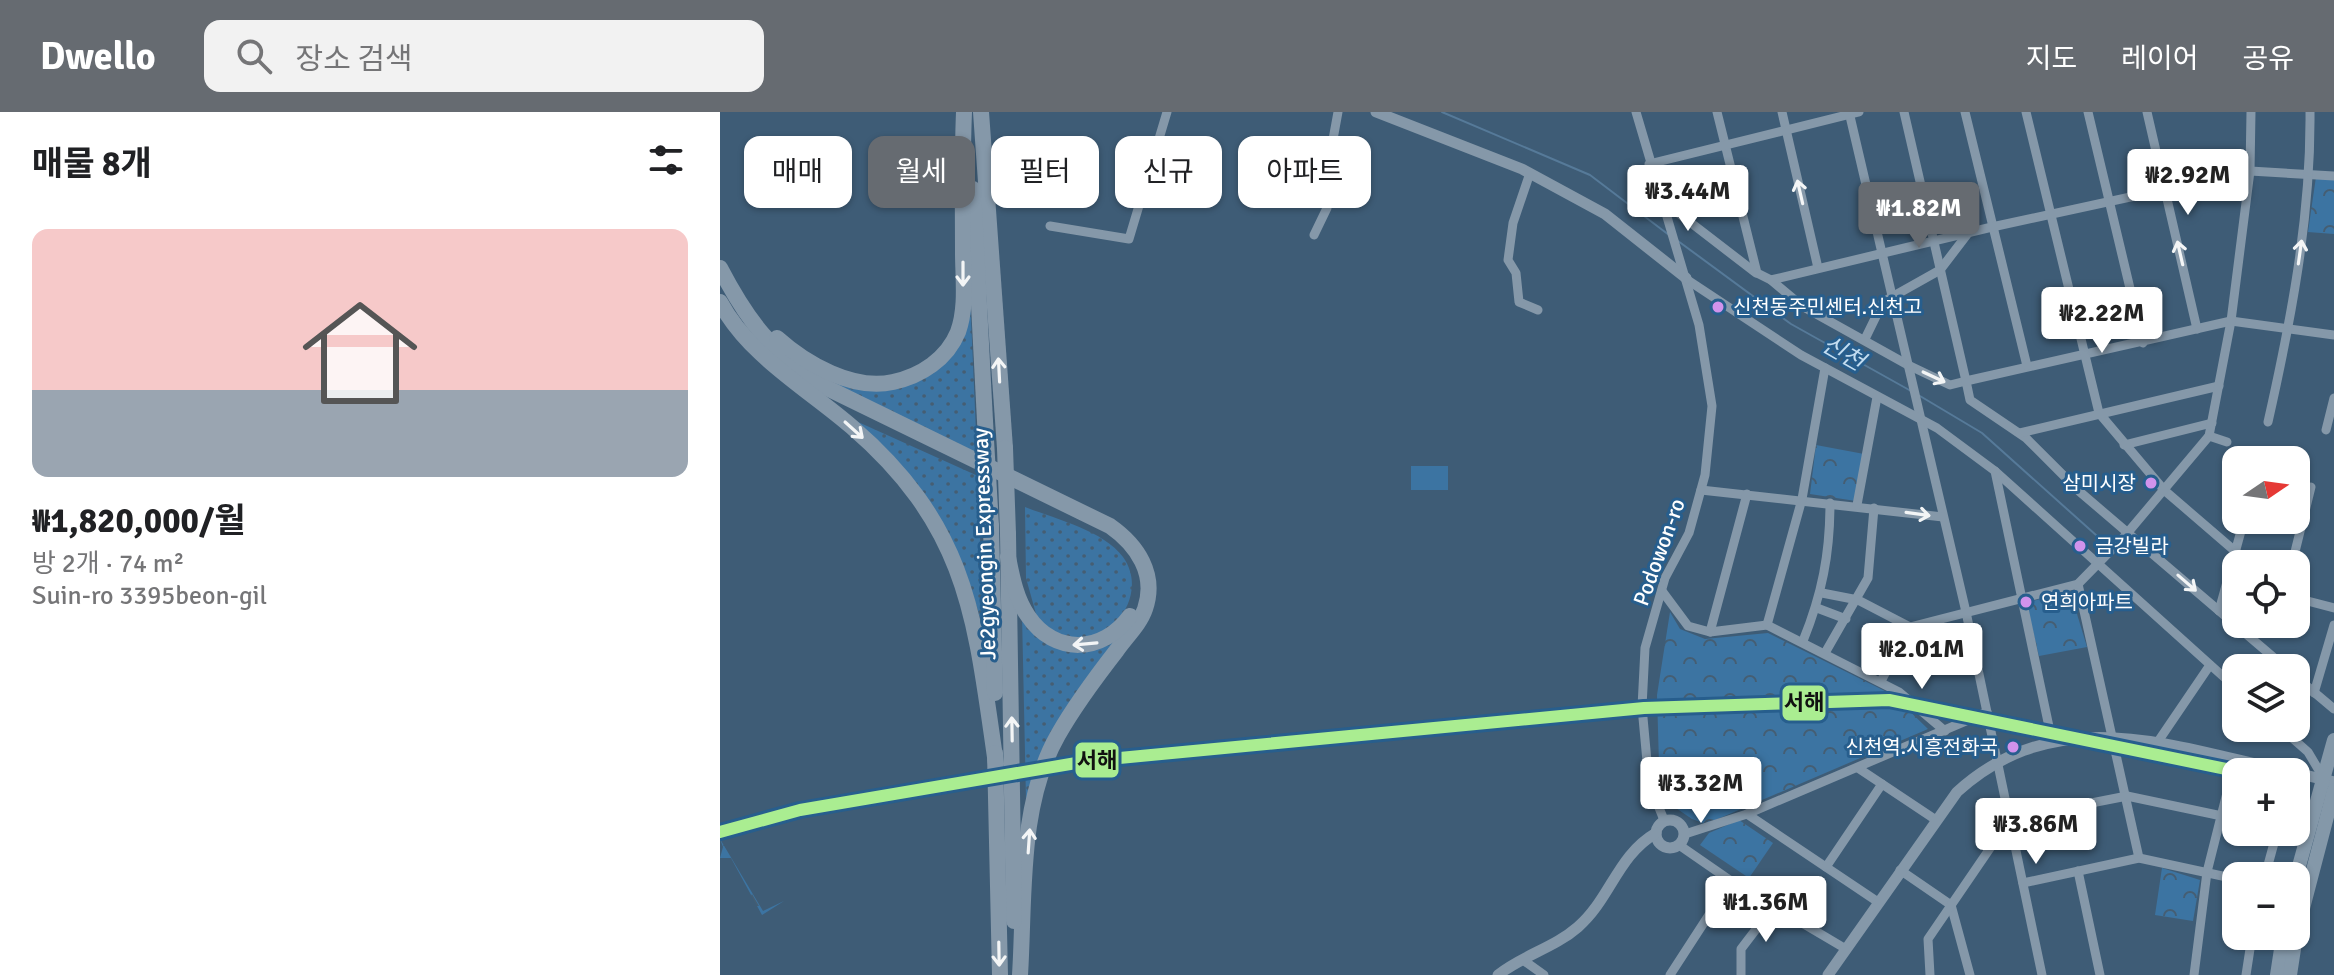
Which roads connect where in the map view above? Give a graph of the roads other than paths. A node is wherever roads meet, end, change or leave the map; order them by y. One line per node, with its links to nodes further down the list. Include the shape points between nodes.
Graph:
1 (965, 112): 44 (highway, one-way to 44, via 963,308 958,330 940,358 901,380 855,381 788,348); 119 (highway, Je2gyeongin Expressway, bridge, via 982,326)
2 (981, 112): 83 (highway, Je2gyeongin Expressway, one-way to 2, bridge)
3 (1167, 112): 30 (street, via 1129,239)
4 (1338, 112): 33 (street, via 1325,183 1327,208)
5 (1376, 112): 21 (street)
6 (1636, 112): 19 (street, Podowon-ro)
7 (1717, 112): 18 (street)
8 (1782, 112): 17 (street)
9 (1904, 112): 34 (street)
10 (1965, 112): 31 (street)
11 (2026, 112): 28 (street)
12 (2088, 112): 27 (street)
13 (2147, 112): 24 (street)
14 (2251, 112): 20 (street)
15 (2310, 112): 22 (street)
16 (1853, 113): 17 (street); 35 (street)
17 (1786, 130): 18 (street); 37 (street, one-way to 17)
18 (1724, 145): 19 (street); 25 (street)
19 (1649, 164): 26 (street, Podowon-ro)
20 (2250, 171): 22 (street); 24 (street); 46 (street)
21 (1530, 173): 40 (street, via 1605,214); 45 (street, via 1513,223 1508,260 1516,273 1519,302)
22 (2310, 174): 23 (street); 48 (street, one-way to 22)
23 (2334, 176)
24 (2165, 190): 27 (street); 47 (street, one-way to 24)
25 (1737, 195): 29 (street, via 1695,208); 39 (street)
26 (1661, 203): 29 (street); 40 (street, Podowon-ro)
27 (2110, 203): 28 (street); 51 (street)
28 (2051, 214): 31 (street); 52 (street)
29 (1687, 220): 39 (street)
30 (1050, 226)
31 (1992, 227): 32 (street); 54 (street)
32 (1969, 232): 34 (street); 38 (street)
33 (1314, 235)
34 (1933, 240): 35 (street); 38 (street)
35 (1882, 252): 37 (street); 42 (street)
36 (720, 268): 44 (highway)
37 (1818, 268): 41 (street)
38 (1940, 270): 42 (street); 57 (street)
39 (1757, 273): 41 (street)
40 (1684, 274): 55 (street); 72 (street, Podowon-ro, via 1699,325 1712,406)
41 (1771, 280): 50 (street, via 1802,306)
42 (1892, 299): 50 (street, via 1883,302); 53 (street)
43 (720, 302): 56 (highway, via 753,346)
44 (741, 307): 151 (highway, one-way to 44, via 1035,799 1056,738 1145,609 1148,588 1141,556 1110,526 823,386 789,364)
45 (1538, 310)
46 (2231, 321): 47 (street); 48 (street); 58 (street)
47 (2197, 329): 51 (street)
48 (2289, 329): 49 (street); 63 (street)
49 (2334, 335)
50 (1865, 339): 53 (street)
51 (2143, 343): 52 (street)
52 (2085, 354): 54 (street); 61 (street)
53 (1908, 365): 57 (street, one-way to 57, via 1950,385); 62 (street)
54 (2027, 366): 57 (street)
55 (1825, 368): 59 (street); 75 (street)
56 (795, 379): 83 (highway, one-way to 83, via 1104,534 1120,546 1136,572 1132,613 1104,641 1084,647 1051,639 1020,602); 119 (highway, one-way to 119, via 899,472 951,554 973,615)
57 (1966, 381): 66 (street, via 1970,400)
58 (2219, 386): 61 (street); 64 (street)
59 (1877, 397): 62 (street); 77 (street)
60 (2334, 398): 65 (street)
61 (2099, 413): 66 (street); 69 (street)
62 (1921, 419): 70 (street); 79 (street)
63 (2268, 422)
64 (2212, 423): 67 (street); 69 (street)
65 (2326, 430)
66 (2020, 433): 80 (street)
67 (2209, 436): 68 (street); 73 (street)
68 (2227, 442)
69 (2124, 445): 73 (street)
70 (1995, 471): 84 (street); 88 (street)
71 (2311, 487): 82 (street)
72 (1701, 490): 74 (street); 86 (street, Podowon-ro, via 1689,533)
73 (2164, 490): 80 (street); 81 (street)
74 (1747, 494): 75 (street); 100 (street)
75 (1802, 499): 76 (street); 97 (street)
76 (1830, 503): 77 (street); 87 (street)
77 (1857, 505): 78 (street)
78 (1874, 508): 79 (street, one-way to 79); 89 (street, via 1868,578)
79 (1943, 517): 95 (street)
80 (2126, 534): 84 (street); 94 (street, one-way to 94)
81 (2234, 550)
82 (2295, 550)
83 (1008, 557): 151 (highway, Je2gyeongin Expressway, one-way to 83)
84 (2100, 563): 85 (street); 104 (street)
85 (2078, 584): 88 (street); 112 (street)
86 (1662, 591): 100 (street, via 1688,626); 128 (street, Podowon-ro, via 1645,648 1642,707 1649,783)
87 (1822, 593): 89 (street); 92 (street)
88 (2023, 598): 95 (street); 114 (street)
89 (1858, 600): 96 (street); 99 (street)
90 (2222, 601): 94 (street)
91 (2310, 602): 93 (street)
92 (1817, 608): 96 (street); 101 (street)
93 (2334, 608)
94 (2219, 611): 103 (street)
95 (1966, 612): 99 (street); 110 (street)
96 (1846, 619): 102 (street)
97 (1767, 625): 100 (street); 101 (street)
98 (2334, 625): 108 (street)
99 (1910, 627): 106 (street)
100 (1710, 632)
101 (1803, 641): 102 (street)
102 (1825, 653): 106 (street)
103 (2270, 654)
104 (2210, 665): 105 (street); 116 (street)
105 (2222, 676)
106 (1881, 681): 111 (street)
107 (2310, 689): 108 (street)
108 (2314, 693): 109 (street)
109 (2334, 709)
110 (1987, 712): 111 (street); 118 (street)
111 (1945, 731): 120 (street)
112 (2111, 736): 114 (street); 116 (street); 124 (street)
113 (2334, 740): 123 (main road)
114 (2052, 741): 118 (street)
115 (2297, 742): 123 (street)
116 (2157, 743): 117 (street)
117 (2222, 758)
118 (1998, 763): 127 (street); 129 (street, via 1957,792)
119 (996, 764): 150 (highway, Je2gyeongin Expressway, one-way to 150)
120 (1858, 768): 122 (street); 125 (street)
121 (2310, 777): 123 (street)
122 (1882, 784): 129 (street); 134 (street)
123 (2331, 784): 133 (main road); 138 (main road)
124 (2127, 796): 126 (street); 127 (street); 132 (street)
125 (1747, 814): 131 (street); 134 (street)
126 (2222, 816): 137 (street)
127 (2010, 819): 141 (street); 143 (street)
128 (1664, 820): 130 (street); 131 (street, via 1680,823)
129 (1936, 820): 135 (street)
130 (1656, 833): 131 (street, via 1664,847); 149 (street, via 1620,863 1604,898 1580,925)
131 (1682, 839): 140 (street)
132 (2139, 858): 136 (street); 137 (street)
133 (2302, 862)
134 (1826, 867): 142 (street)
135 (1900, 870): 142 (street); 143 (street)
136 (2078, 871): 141 (street); 160 (street)
137 (2207, 872): 139 (street); 161 (street)
138 (2310, 875)
139 (2222, 876)
140 (1731, 881): 144 (street); 154 (street)
141 (2023, 883): 159 (street)
142 (1878, 902): 145 (street)
143 (1951, 905): 157 (street, via 1928,939); 158 (street)
144 (1773, 907): 145 (street); 155 (street, via 1741,949)
145 (1846, 949): 156 (street)
146 (2250, 950): 162 (street)
147 (2281, 950): 163 (main road)
148 (2294, 950): 164 (main road)
149 (1523, 960): 152 (street); 153 (street)
150 (1000, 975)
151 (1017, 975)
152 (1498, 975)
153 (1544, 975)
154 (1670, 975)
155 (1741, 975)
156 (1828, 975)
157 (1930, 975)
158 (1970, 975)
159 (2042, 975)
160 (2100, 975)
161 (2194, 975)
162 (2246, 975)
163 (2277, 975)
164 (2290, 975)

